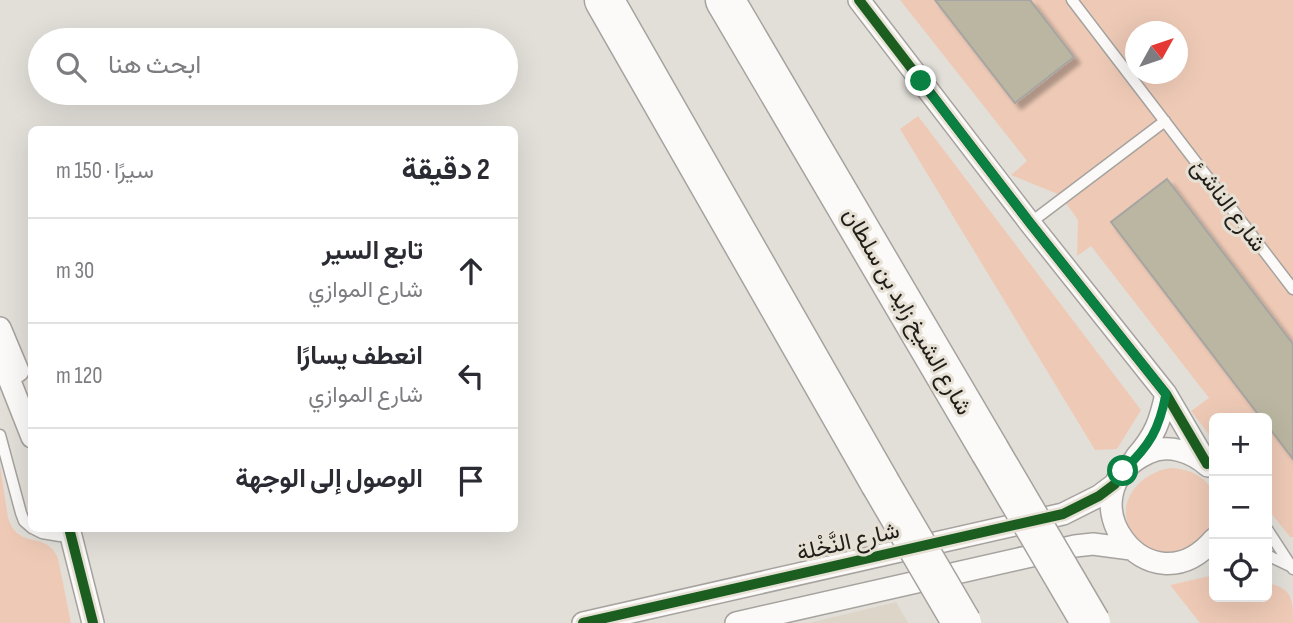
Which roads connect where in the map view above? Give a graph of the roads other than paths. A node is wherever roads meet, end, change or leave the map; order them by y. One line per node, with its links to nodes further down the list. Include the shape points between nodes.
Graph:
1 (604, 0): 30 (highway, bridge)
2 (725, 0): 31 (highway, شارع الشيخ زايد بن سلطان, bridge)
3 (859, 0): 6 (street)
4 (1072, 0): 5 (lane, شارع الناشئ)
5 (1165, 121): 6 (lane); 7 (lane, شارع الناشئ)
6 (1030, 223): 10 (street)
7 (1293, 289)
8 (0, 328): 11 (street)
9 (0, 356): 12 (street)
10 (1166, 394): 14 (street, via 1150,441); 15 (street)
11 (28, 395)
12 (28, 427)
13 (0, 435): 18 (lane)
14 (1134, 460): 16 (street, via 1171,449 1191,453); 17 (street)
15 (1209, 466)
16 (1209, 467)
17 (1115, 484): 23 (street, via 1112,519); 28 (street, شارع النَّخْلة, via 1063,514)
18 (28, 524)
19 (62, 532): 26 (street)
20 (62, 532): 27 (street)
21 (1272, 537): 25 (lane)
22 (1209, 547): 23 (street, via 1181,562 1167,563)
23 (1131, 549): 29 (street, via 1075,546)
24 (1272, 557): 25 (lane)
25 (1292, 566)
26 (81, 623)
27 (93, 623)
28 (583, 623)
29 (736, 623)
30 (962, 623)
31 (1090, 623)

